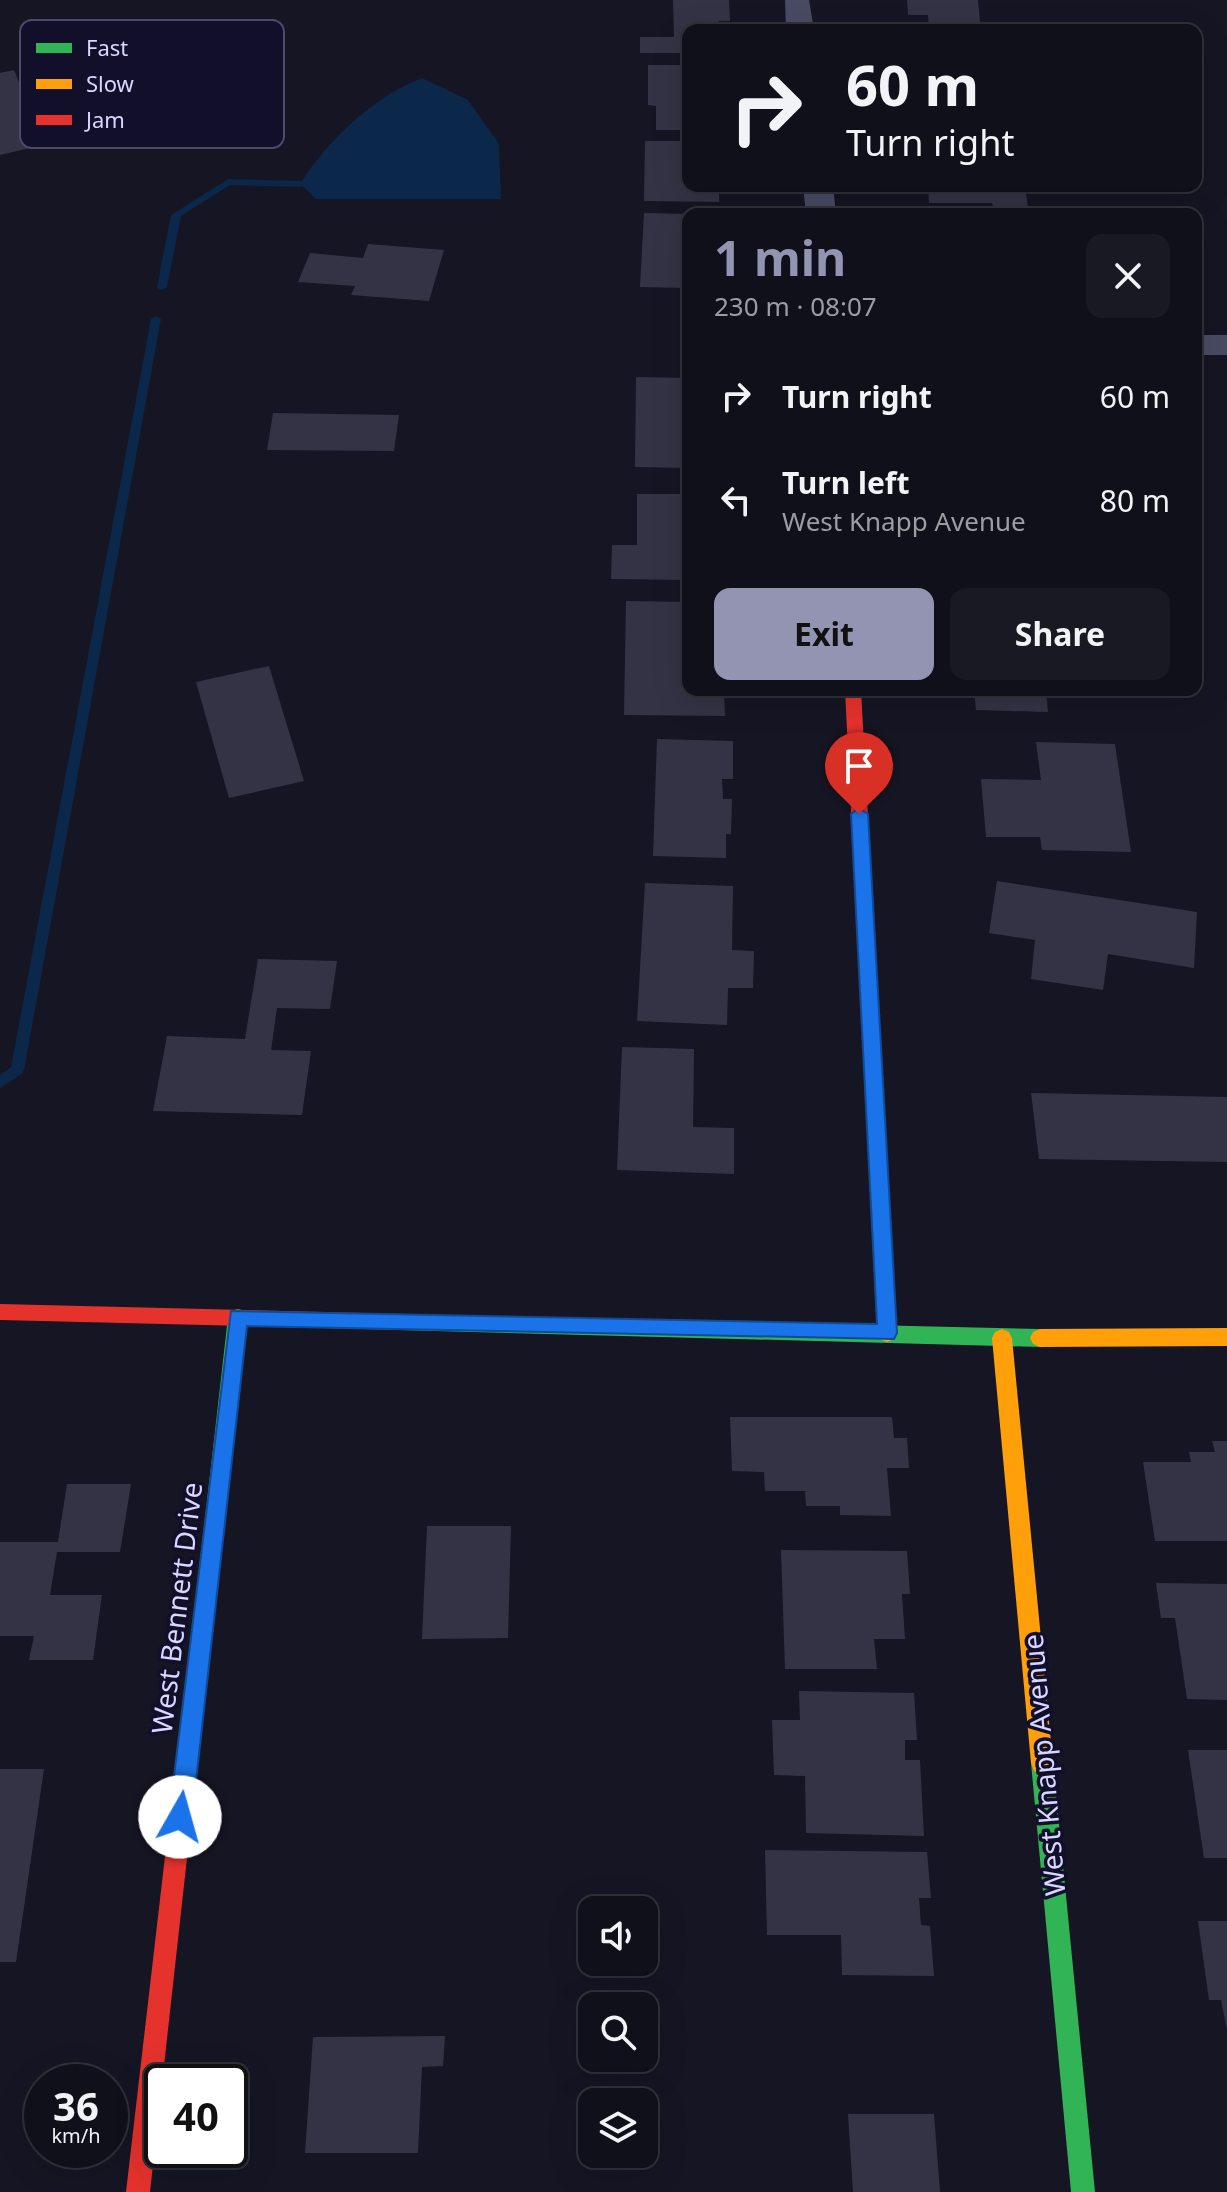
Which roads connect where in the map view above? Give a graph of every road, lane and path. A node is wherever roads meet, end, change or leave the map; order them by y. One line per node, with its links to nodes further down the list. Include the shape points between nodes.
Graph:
1 (797, 2): 2 (street)
2 (799, 24)
3 (1202, 345): 4 (street)
4 (1227, 345)
5 (853, 696): 8 (street)
6 (0, 1312): 7 (street)
7 (238, 1317): 8 (street); 11 (street, West Bennett Drive)
8 (887, 1333): 10 (street)
9 (1227, 1337): 10 (street)
10 (1002, 1338): 12 (street, West Knapp Avenue)
11 (138, 2192)
12 (1083, 2192)

